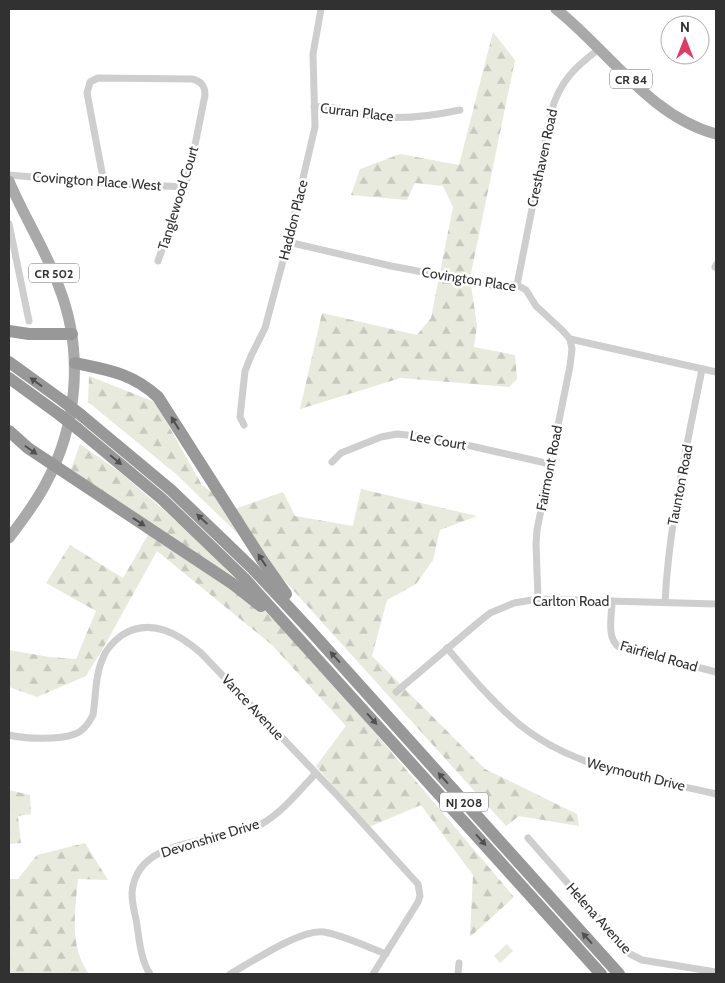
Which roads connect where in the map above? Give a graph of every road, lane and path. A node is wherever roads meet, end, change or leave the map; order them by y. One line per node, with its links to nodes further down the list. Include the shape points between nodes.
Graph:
1 (321, 9): 4 (street, Haddon Place, via 313,54)
2 (556, 9): 3 (main road, CR 84)
3 (599, 48): 6 (main road, CR 84, via 668,110 693,126); 14 (street, Cresthaven Road, via 573,70 555,97)
4 (314, 107): 5 (street, Curran Place, via 331,107 385,118); 12 (street, Haddon Place, via 315,128)
5 (460, 110)
6 (716, 134)
7 (9, 175): 9 (street, Covington Place West)
8 (9, 180): 17 (main road, CR 502, via 57,280)
9 (104, 183): 10 (street, Covington Place West); 10 (street, Tanglewood Court, via 87,93 90,82 98,78 197,80 205,95)
10 (185, 187): 13 (street, Tanglewood Court)
11 (9, 224): 15 (street)
12 (288, 242): 14 (street, Covington Place, via 483,284); 24 (street, Haddon Place, via 265,328 245,371 240,417)
13 (158, 261)
14 (517, 285): 18 (street, Covington Place, via 526,290 536,306)
15 (29, 321)
16 (9, 331): 17 (highway)
17 (72, 334): 20 (main road, CR 502)
18 (570, 339): 21 (street); 27 (street, Fairmont Road, via 570,366)
19 (9, 362): 34 (highway, NJ 208, one-way to 19, bridge, via 194,511 81,415)
20 (75, 363): 28 (main road, CR 502, via 70,416); 34 (highway, one-way to 20, via 158,397 126,375)
21 (702, 369): 22 (street); 32 (street, Taunton Road, via 674,513)
22 (716, 372)
23 (9, 378): 35 (highway, NJ 208, one-way to 35, bridge, via 78,429 179,515 244,578)
24 (244, 425)
25 (9, 432): 28 (highway, one-way to 28)
26 (332, 462): 27 (street, Lee Court, via 341,453 381,436 397,434 472,446)
27 (550, 464): 30 (street, Fairmont Road, via 537,537)
28 (55, 466): 29 (main road, CR 502, via 40,495); 35 (highway, one-way to 35, via 238,588)
29 (9, 538)
30 (538, 599): 31 (street, Carlton Road); 36 (street, Carlton Road, via 514,603 490,613)
31 (612, 601): 32 (street, Carlton Road); 37 (street, Fairfield Road, via 611,636 619,647)
32 (666, 602): 33 (street, Carlton Road)
33 (716, 604)
34 (309, 629): 51 (highway, NJ 208, one-way to 34)
35 (304, 644): 50 (highway, NJ 208, one-way to 50)
36 (447, 648): 38 (street, Carlton Road); 41 (street, Weymouth Drive, via 505,712 554,747 585,762)
37 (716, 672)
38 (396, 692)
39 (9, 735): 40 (street, Vance Avenue, via 26,738 68,736 81,731 93,715 106,651 125,633 152,627 174,633 202,653)
40 (316, 773): 43 (street, Vance Avenue, via 418,884 418,902); 46 (street, Devonshire Drive, via 279,811 260,824 168,848 152,856 141,867 134,884 132,903 144,963)
41 (716, 794)
42 (528, 838): 45 (street, Helena Avenue, via 630,954 642,960)
43 (386, 954): 47 (street, via 316,932 298,937); 48 (street, Vance Avenue)
44 (459, 964): 49 (street)
45 (716, 972)
46 (150, 974)
47 (230, 974)
48 (373, 974)
49 (458, 974)
50 (601, 974)
51 (619, 974)

